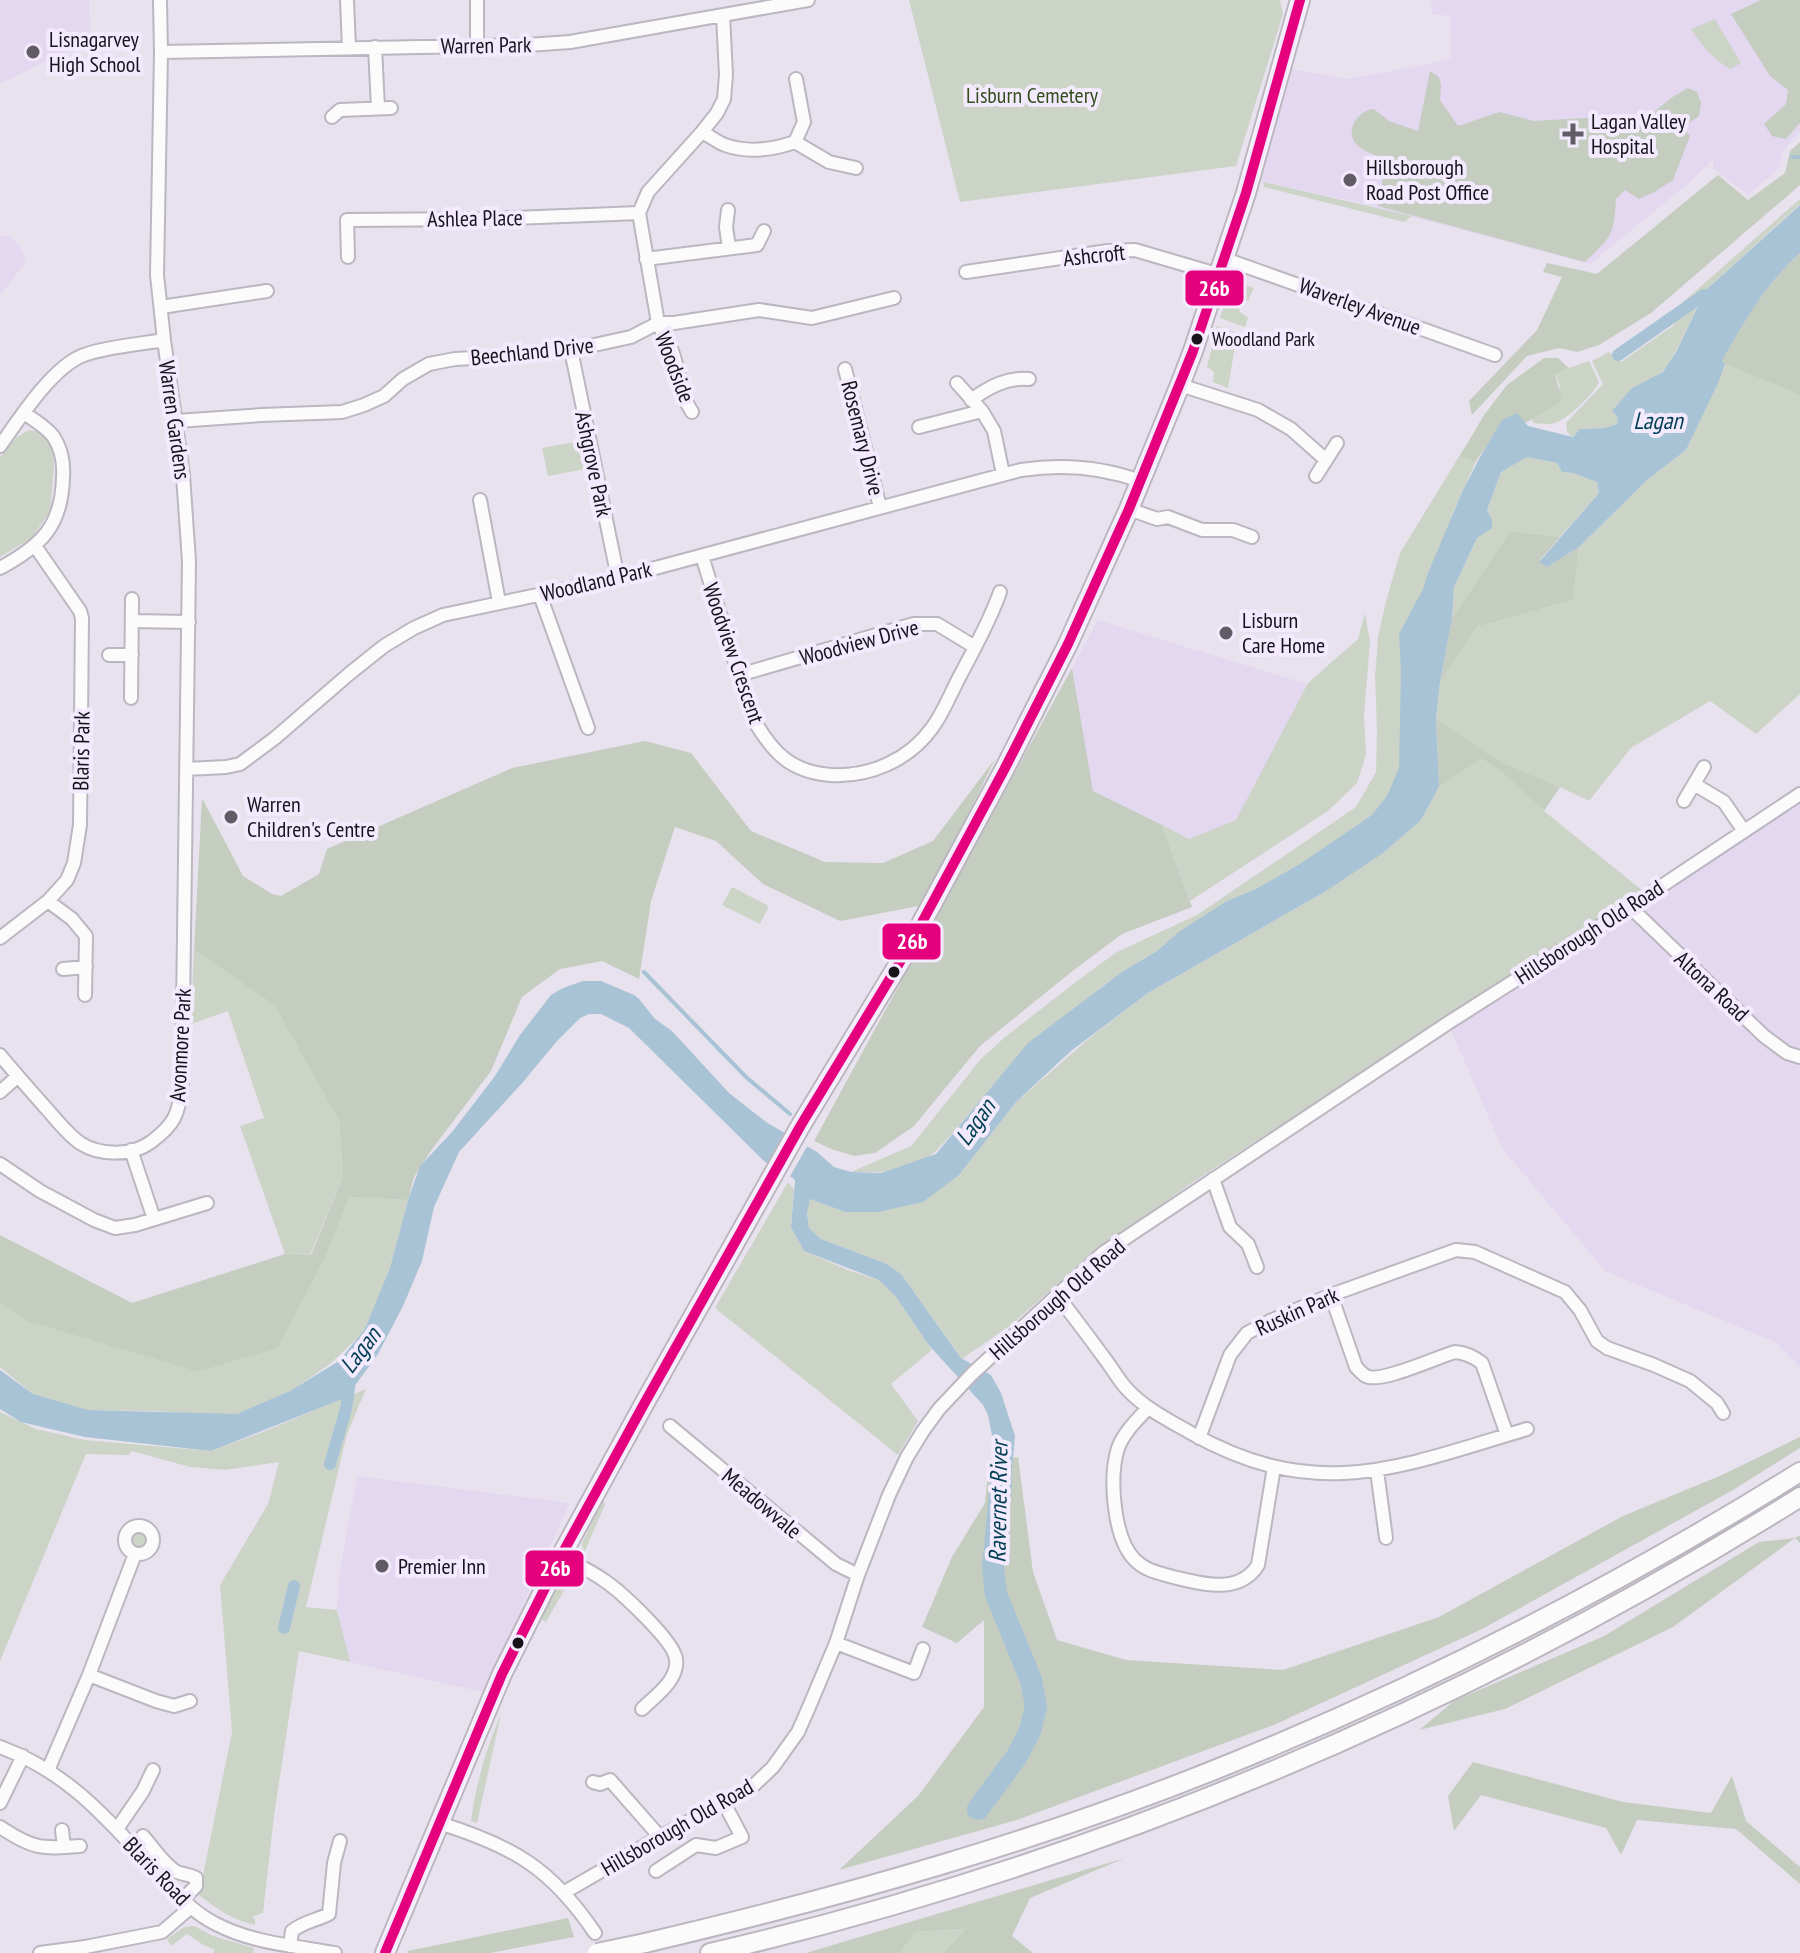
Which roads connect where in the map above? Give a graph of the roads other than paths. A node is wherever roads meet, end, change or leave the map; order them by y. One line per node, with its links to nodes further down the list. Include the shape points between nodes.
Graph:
1 (160, 0): 10 (street, Warren Gardens)
2 (347, 0): 9 (street)
3 (477, 0): 7 (street)
4 (808, 0): 6 (street, Warren Park)
5 (1300, 0): 22 (highway)
6 (723, 15): 7 (street, Warren Park, via 570,42); 13 (street, via 724,99)
7 (477, 45): 8 (street, Warren Park)
8 (375, 47): 9 (street, Warren Park); 12 (street, via 384,108 340,110)
9 (349, 48): 10 (street, Warren Park)
10 (161, 52): 26 (street, Warren Gardens)
11 (796, 79): 14 (street, via 804,122)
12 (332, 117)
13 (702, 132): 14 (street, via 726,145 760,151); 17 (street, via 648,192)
14 (795, 142): 15 (street, via 829,162)
15 (856, 168)
16 (728, 210): 19 (street)
17 (639, 213): 20 (street, Ashlea Place, via 347,220); 21 (street, Woodside)
18 (764, 231): 19 (street, via 757,245)
19 (729, 248): 21 (street)
20 (348, 257)
21 (646, 259): 27 (street, Woodside)
22 (1222, 267): 23 (street, Ashcroft, via 1135,250); 30 (street, Waverley Avenue); 33 (highway)
23 (966, 272)
24 (267, 291): 26 (street)
25 (894, 298): 27 (street, Beechland Drive, via 812,318 759,310)
26 (161, 307): 28 (street, Warren Gardens)
27 (658, 323): 29 (street, Beechland Drive, via 631,337); 37 (street, Woodside)
28 (164, 340): 38 (street, via 82,355 54,376); 39 (street, Warren Gardens)
29 (571, 350): 39 (street, Beechland Drive, via 429,364 384,396 342,412); 54 (street, Ashgrove Park)
30 (1495, 355)
31 (845, 369): 48 (street, Rosemary Drive)
32 (957, 383): 35 (street)
33 (1180, 385): 43 (street, via 1258,410 1291,429); 46 (highway)
34 (1019, 394): 35 (street, via 1023,379 1010,379)
35 (971, 400): 36 (street)
36 (982, 411): 40 (street); 44 (street, via 994,431)
37 (692, 412)
38 (24, 413): 42 (street); 51 (street, via 46,428 63,455 62,501 48,533)
39 (177, 421): 60 (street, Warren Gardens)
40 (919, 427)
41 (1337, 443): 43 (street)
42 (0, 446)
43 (1326, 460): 45 (street)
44 (1003, 474): 46 (street, Woodland Park, via 1059,467); 48 (street, Woodland Park)
45 (1316, 476)
46 (1140, 481): 49 (highway)
47 (480, 500): 58 (street)
48 (880, 507): 52 (street, Woodland Park)
49 (1129, 509): 50 (street, via 1202,530 1233,530); 104 (highway, via 1068,644 906,952 811,1109)
50 (1252, 537)
51 (35, 546): 53 (street); 74 (street, Blaris Park, via 80,611 83,624 80,825 71,872)
52 (702, 556): 54 (street, Woodland Park); 64 (street, Woodview Crescent)
53 (0, 568)
54 (618, 578): 56 (street, Woodland Park)
55 (1000, 592): 61 (street, Woodview Crescent)
56 (540, 595): 58 (street, Woodland Park); 66 (street)
57 (132, 599): 59 (street)
58 (499, 602): 68 (street, Woodland Park, via 443,615 384,646 240,764)
59 (132, 621): 60 (street); 63 (street)
60 (189, 622): 68 (street, Warren Gardens)
61 (975, 647): 64 (street, Woodview Drive, via 937,624 914,624); 64 (street, Woodview Crescent, via 932,728 916,745 874,771 812,773 793,764 764,738)
62 (109, 655): 63 (street)
63 (132, 655): 65 (street)
64 (739, 675)
65 (131, 698)
66 (588, 728)
67 (1704, 767): 69 (street)
68 (186, 769): 73 (street, Warren Gardens)
69 (1694, 784): 71 (street); 72 (street, via 1724,802)
70 (1800, 794): 72 (street, Hillsborough Old Road)
71 (1684, 801)
72 (1744, 831): 75 (street, Hillsborough Old Road)
73 (185, 840): 84 (street, Avonmore Park, via 181,1097 169,1128 146,1146)
74 (48, 901): 76 (street, Blaris Park); 77 (street, via 86,936)
75 (1630, 907): 81 (street, Altona Road, via 1764,1036); 86 (street, Hillsborough Old Road)
76 (0, 938)
77 (86, 967): 78 (street); 79 (street)
78 (63, 969)
79 (85, 995)
80 (0, 1055): 82 (street)
81 (1800, 1057)
82 (18, 1076): 83 (street); 84 (street, via 80,1143 115,1153)
83 (0, 1092)
84 (131, 1150): 88 (street)
85 (0, 1164): 88 (street, via 40,1191 115,1228)
86 (1213, 1179): 89 (street, via 1230,1227 1248,1244); 90 (street, Hillsborough Old Road, via 1103,1253)
87 (207, 1203): 88 (street)
88 (154, 1219)
89 (1257, 1267)
90 (1057, 1295): 92 (street, via 1126,1389); 105 (street, Hillsborough Old Road, via 954,1393 923,1431)
91 (1331, 1295): 93 (street, Ruskin Park, via 1456,1250 1475,1252 1565,1292 1597,1341 1690,1381); 96 (street, via 1356,1367 1367,1377 1381,1378 1455,1352 1474,1356 1482,1363); 97 (street, Ruskin Park, via 1247,1333 1230,1355)
92 (1148, 1408): 97 (street); 98 (street, via 1118,1448 1114,1504 1123,1543 1148,1571 1205,1585 1224,1585 1253,1574)
93 (1723, 1413)
94 (670, 1426): 105 (street, Meadowvale, via 836,1564)
95 (1527, 1429): 96 (street)
96 (1507, 1435): 99 (street)
97 (1199, 1438): 98 (street)
98 (1274, 1467): 99 (street, via 1330,1475)
99 (1377, 1471): 102 (street)
100 (1800, 1472): 135 (highway, bridge, via 1532,1625 1233,1763 882,1883)
101 (1800, 1497): 136 (highway, via 1665,1579 1423,1704 1309,1755 1184,1807 990,1876)
102 (1386, 1538)
103 (135, 1554): 108 (street)
104 (561, 1556): 110 (street, via 608,1583 666,1638 676,1659 672,1679); 118 (highway, via 502,1674)
105 (858, 1575): 106 (street, Hillsborough Old Road)
106 (836, 1643): 107 (street, via 914,1673); 117 (street, Hillsborough Old Road, via 785,1751 752,1787)
107 (923, 1649)
108 (89, 1675): 109 (street, via 174,1706); 113 (street)
109 (190, 1701)
110 (642, 1709)
111 (0, 1747): 112 (street, Blaris Road)
112 (23, 1756): 113 (street, Blaris Road); 116 (street)
113 (48, 1770): 120 (street, Blaris Road)
114 (153, 1770): 120 (street)
115 (593, 1782): 123 (street, via 600,1784 609,1776)
116 (0, 1803)
117 (724, 1803): 123 (street, Hillsborough Old Road); 127 (street, via 742,1837 716,1848 696,1845)
118 (439, 1823): 128 (street, via 516,1853); 134 (highway)
119 (0, 1827): 126 (street, via 35,1846)
120 (117, 1829): 129 (street, Blaris Road)
121 (62, 1830): 126 (street)
122 (143, 1836): 129 (street, via 173,1870 196,1878)
123 (660, 1837): 128 (street, Hillsborough Old Road)
124 (340, 1841): 131 (street, via 329,1914 292,1931)
125 (80, 1846): 126 (street)
126 (64, 1847)
127 (656, 1871)
128 (563, 1893): 130 (street)
129 (187, 1904): 131 (street, Blaris Road, via 238,1934); 132 (street, via 162,1932)
130 (595, 1933)
131 (290, 1946): 133 (street, Blaris Road)
132 (40, 1953)
133 (335, 1953)
134 (385, 1953)
135 (597, 1953)
136 (710, 1953)

